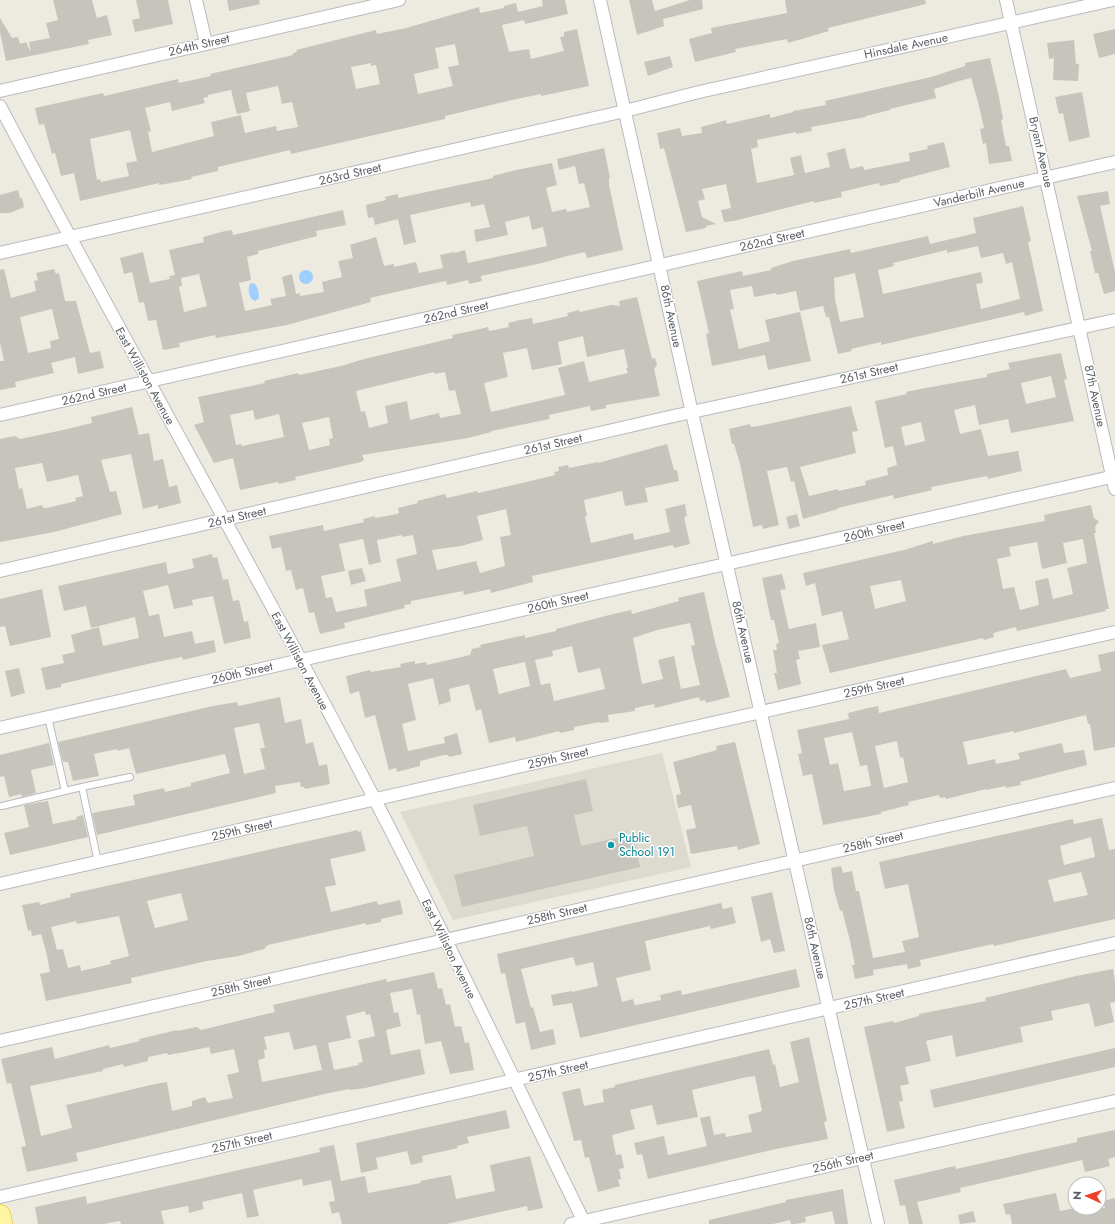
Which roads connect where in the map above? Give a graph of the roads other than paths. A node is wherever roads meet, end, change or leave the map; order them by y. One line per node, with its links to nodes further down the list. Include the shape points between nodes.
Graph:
1 (196, 0): 7 (street)
2 (398, 0): 7 (street, 264th Street)
3 (600, 0): 11 (street, 86th Avenue)
4 (1006, 0): 6 (street, Bryant Avenue)
5 (1113, 0): 6 (street, Hinsdale Avenue)
6 (1011, 23): 9 (street, Hinsdale Avenue); 13 (street, Bryant Avenue)
7 (206, 44): 8 (street, 264th Street)
8 (0, 91)
9 (699, 92): 11 (street, 263rd Street)
10 (0, 106): 15 (street, East Williston Avenue)
11 (625, 111): 15 (street, 263rd Street); 17 (street, 86th Avenue)
12 (1115, 162): 13 (street, Vanderbilt Avenue)
13 (1047, 177): 14 (street, Vanderbilt Avenue); 18 (street, Bryant Avenue)
14 (913, 208): 17 (street, 262nd Street)
15 (69, 238): 16 (street, 263rd Street); 21 (street, East Williston Avenue)
16 (0, 253)
17 (660, 266): 21 (street, 262nd Street); 22 (street, 86th Avenue)
18 (1075, 304): 20 (street, 87th Avenue)
19 (1111, 321): 20 (street, 261st Street)
20 (1080, 326): 22 (street, 261st Street); 24 (street, 87th Avenue)
21 (149, 382): 23 (street, 262nd Street); 26 (street, East Williston Avenue)
22 (692, 413): 26 (street, 261st Street); 27 (street, 86th Avenue)
23 (0, 415)
24 (1114, 476): 25 (street, 87th Avenue); 27 (street, 260th Street)
25 (1115, 489)
26 (223, 520): 28 (street, 261st Street); 30 (street, East Williston Avenue)
27 (728, 564): 30 (street, 260th Street); 31 (street, 86th Avenue)
28 (0, 571)
29 (1115, 632): 31 (street, 259th Street)
30 (301, 660): 32 (street, 260th Street); 38 (street, East Williston Avenue)
31 (761, 712): 38 (street, 259th Street); 40 (street, 86th Avenue)
32 (48, 717): 33 (street, 260th Street); 37 (lane)
33 (0, 728)
34 (130, 777): 35 (lane)
35 (82, 787): 37 (lane); 41 (lane)
36 (1115, 788): 40 (street, 258th Street)
37 (65, 791): 39 (lane)
38 (375, 800): 41 (street, 259th Street); 43 (street, East Williston Avenue)
39 (2, 806)
40 (795, 860): 43 (street, 258th Street); 45 (street, 86th Avenue)
41 (98, 862): 42 (street, 259th Street)
42 (0, 884)
43 (444, 940): 46 (street, 258th Street); 47 (street, East Williston Avenue)
44 (1115, 943): 45 (street, 257th Street)
45 (828, 1009): 47 (street, 257th Street); 49 (street, 86th Avenue)
46 (0, 1041)
47 (514, 1080): 50 (street, 257th Street); 52 (street, East Williston Avenue)
48 (1115, 1101): 49 (street, 256th Street)
49 (862, 1158): 52 (street, 256th Street); 55 (street, 86th Avenue)
50 (0, 1197)
51 (0, 1215): 53 (main road)
52 (584, 1223): 54 (street, 256th Street)
53 (2, 1224)
54 (571, 1224)
55 (878, 1224)

